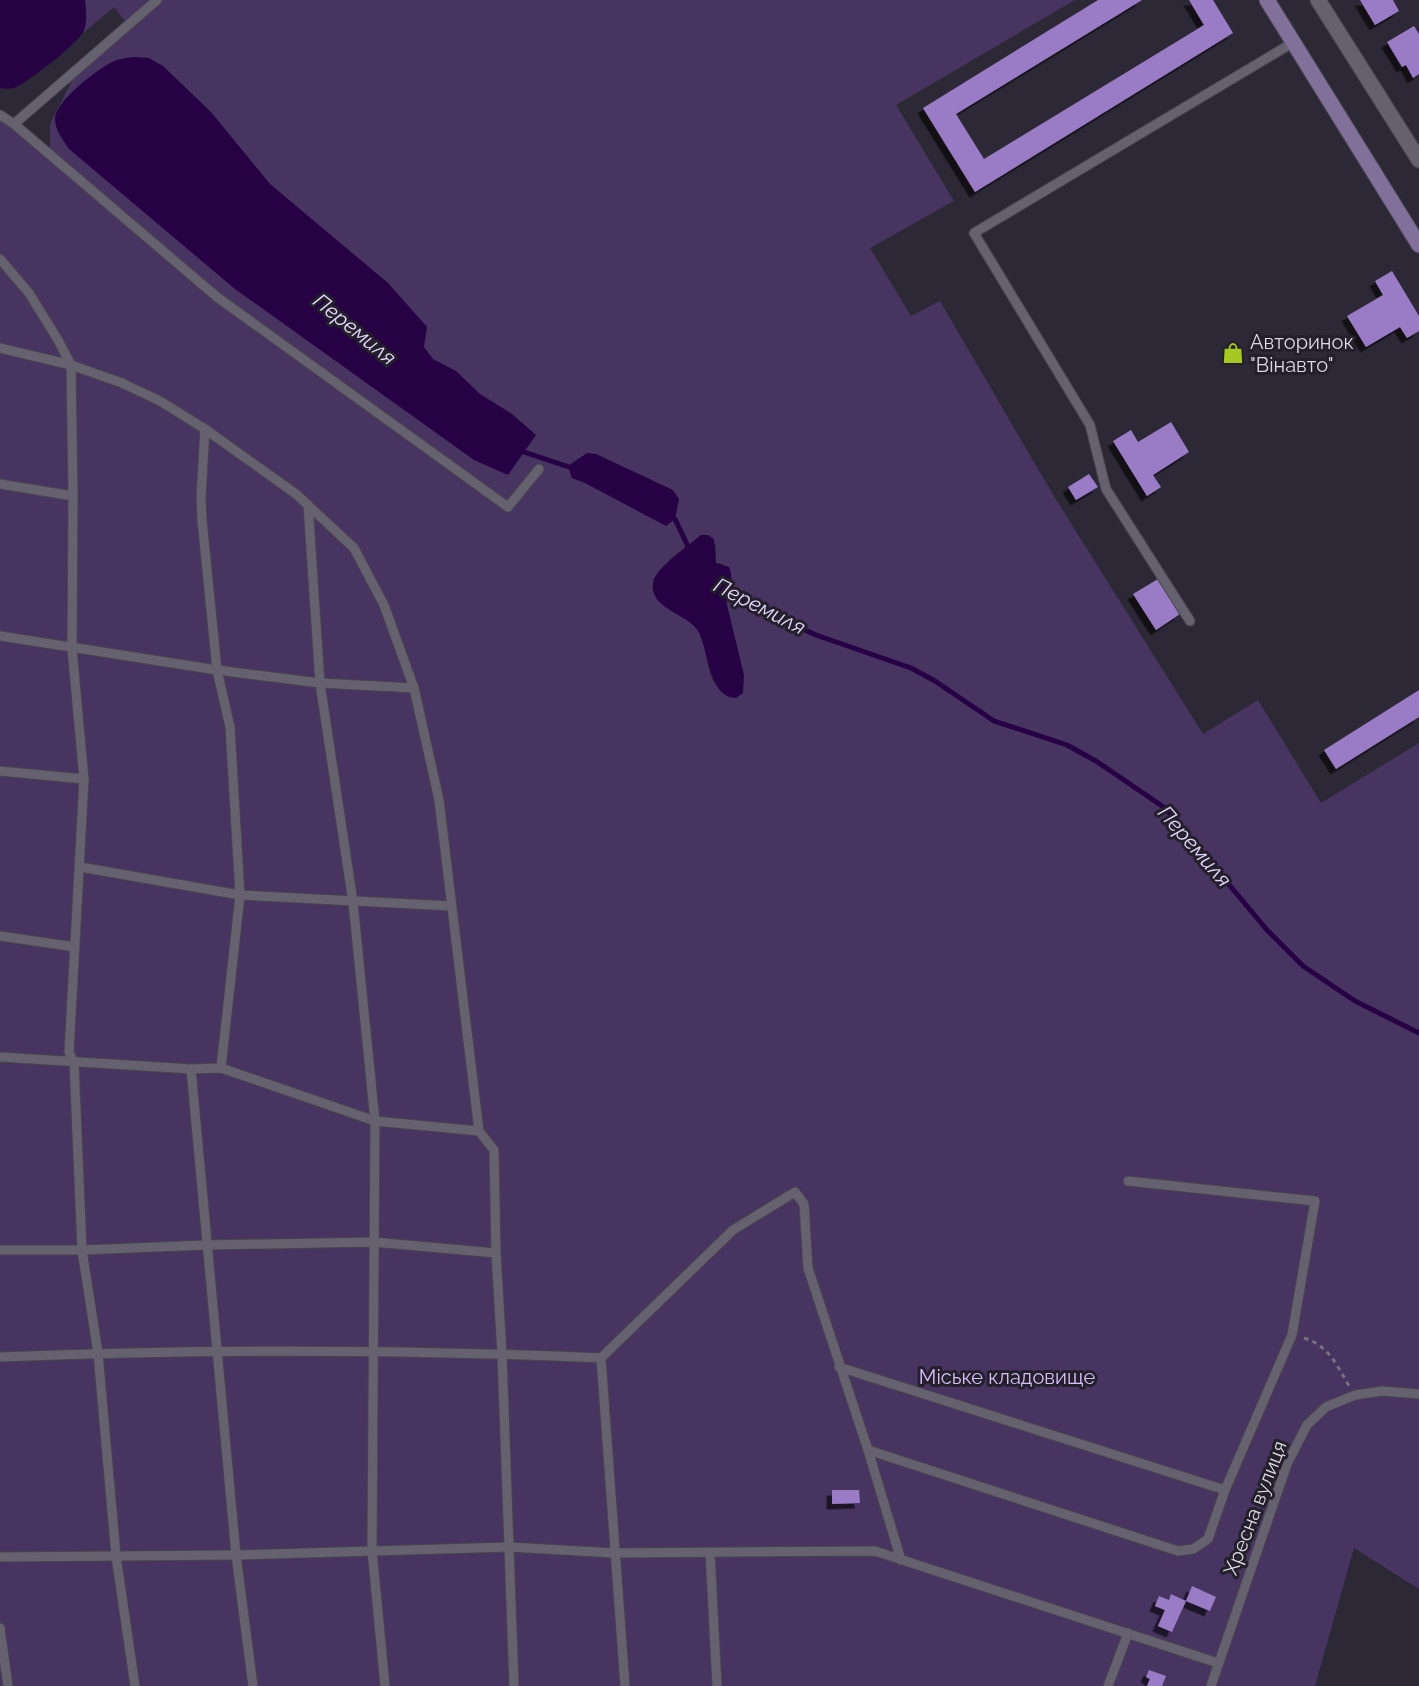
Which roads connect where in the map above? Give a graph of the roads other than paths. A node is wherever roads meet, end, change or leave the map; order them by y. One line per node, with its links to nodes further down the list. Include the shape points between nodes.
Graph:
1 (157, 0): 6 (lane)
2 (1267, 0): 4 (main road)
3 (1318, 0): 7 (street)
4 (1294, 42): 8 (main road); 17 (lane, via 974,232 1090,425 1106,489)
5 (0, 115): 6 (lane)
6 (14, 124): 13 (lane, via 217,297 508,507)
7 (1419, 160)
8 (1419, 245)
9 (0, 260): 11 (lane, via 29,293)
10 (0, 348): 11 (lane)
11 (71, 365): 12 (lane, via 132,387); 15 (lane)
12 (205, 429): 16 (lane); 20 (lane, via 201,497)
13 (539, 469)
14 (0, 484): 15 (lane)
15 (73, 496): 19 (lane)
16 (308, 505): 21 (lane); 22 (lane, via 354,548 384,605)
17 (1190, 621)
18 (0, 636): 19 (lane)
19 (72, 649): 20 (lane); 24 (lane)
20 (217, 670): 21 (lane); 26 (lane, via 230,727)
21 (320, 682): 22 (lane); 27 (lane)
22 (414, 688): 28 (lane, via 439,800)
23 (0, 771): 24 (lane)
24 (84, 779): 25 (lane)
25 (80, 867): 26 (lane); 30 (lane)
26 (240, 895): 27 (lane); 33 (lane)
27 (353, 902): 28 (lane); 35 (lane)
28 (451, 906): 36 (lane)
29 (0, 936): 30 (lane)
30 (75, 947): 32 (lane, via 69,1052)
31 (0, 1057): 32 (lane)
32 (74, 1063): 34 (lane); 41 (lane)
33 (221, 1068): 34 (lane); 35 (lane)
34 (191, 1069): 39 (lane)
35 (375, 1121): 36 (lane); 38 (lane)
36 (479, 1131): 42 (lane, via 494,1150)
37 (1128, 1181): 52 (lane, via 1315,1201 1292,1335)
38 (373, 1242): 39 (lane); 42 (lane); 43 (lane)
39 (207, 1245): 41 (lane); 44 (lane)
40 (0, 1250): 41 (lane)
41 (82, 1251): 45 (lane)
42 (496, 1253): 46 (lane)
43 (373, 1350): 44 (lane); 46 (lane); 54 (lane)
44 (217, 1351): 45 (lane); 57 (lane)
45 (98, 1353): 47 (lane); 58 (lane)
46 (502, 1354): 48 (lane); 53 (lane)
47 (0, 1357)
48 (601, 1358): 49 (lane, via 733,1230 795,1192 804,1204 808,1268); 55 (lane)
49 (839, 1367): 51 (lane); 52 (lane)
50 (1419, 1394): 63 (lane, Хресна вулиця, via 1382,1391 1355,1395 1326,1407 1307,1425 1287,1464)
51 (868, 1450): 52 (lane, via 1178,1551 1193,1550 1208,1539); 60 (lane)
52 (1225, 1490)
53 (509, 1547): 54 (lane); 55 (lane); 68 (lane)
54 (372, 1550): 57 (lane); 67 (lane)
55 (614, 1552): 56 (lane); 69 (lane)
56 (710, 1552): 60 (lane, via 875,1551); 70 (lane)
57 (236, 1555): 58 (lane); 66 (lane)
58 (116, 1556): 59 (lane); 65 (lane)
59 (0, 1557)
60 (901, 1560): 62 (lane)
61 (0, 1628): 64 (lane)
62 (1128, 1633): 63 (lane); 71 (lane)
63 (1218, 1663): 72 (lane, Хресна вулиця)
64 (8, 1686)
65 (135, 1686)
66 (253, 1686)
67 (385, 1686)
68 (514, 1686)
69 (625, 1686)
70 (717, 1686)
71 (1108, 1686)
72 (1211, 1686)

